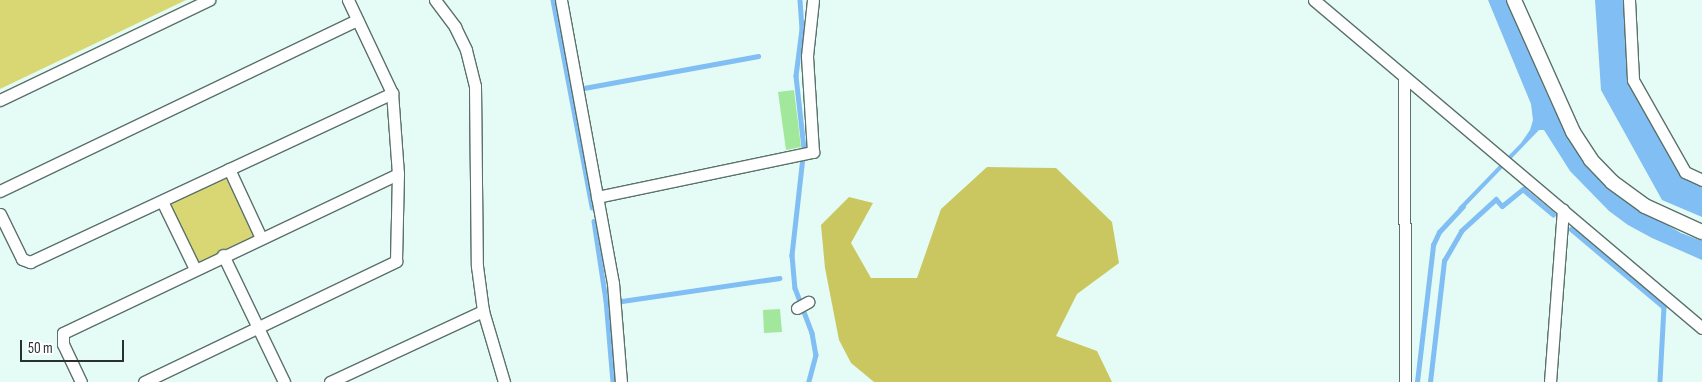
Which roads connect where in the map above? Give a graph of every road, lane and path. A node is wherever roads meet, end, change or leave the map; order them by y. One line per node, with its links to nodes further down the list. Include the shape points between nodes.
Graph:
1 (209, 0): 12 (street)
2 (348, 0): 9 (street)
3 (435, 0): 27 (street, via 455,27 466,50 475,86 478,266)
4 (561, 0): 17 (street)
5 (813, 0): 17 (street, via 807,56 813,152)
6 (1314, 0): 10 (street)
7 (1514, 0): 21 (street, via 1573,132 1591,160 1612,182 1645,206)
8 (1629, 0): 15 (street, via 1633,80 1685,172)
9 (357, 20): 11 (street); 16 (street)
10 (1404, 77): 19 (street); 36 (street)
11 (392, 93): 13 (street); 14 (street)
12 (0, 100)
13 (228, 169): 18 (street); 22 (street)
14 (398, 174): 22 (street); 29 (street, via 396,262)
15 (1702, 180)
16 (0, 191)
17 (597, 197): 35 (street, via 613,283)
18 (162, 201): 20 (street, via 30,262 22,259); 24 (street)
19 (1563, 209): 28 (street); 37 (street)
20 (0, 214)
21 (1702, 232)
22 (262, 238): 23 (street)
23 (223, 256): 24 (street); 29 (street)
24 (195, 269): 30 (street, via 63,333 63,344)
25 (808, 302): 26 (street)
26 (797, 308)
27 (483, 311): 33 (street); 34 (street)
28 (1702, 328)
29 (258, 329): 31 (street); 32 (street)
30 (81, 382)
31 (144, 382)
32 (284, 382)
33 (330, 382)
34 (504, 382)
35 (621, 382)
36 (1405, 382)
37 (1550, 382)

